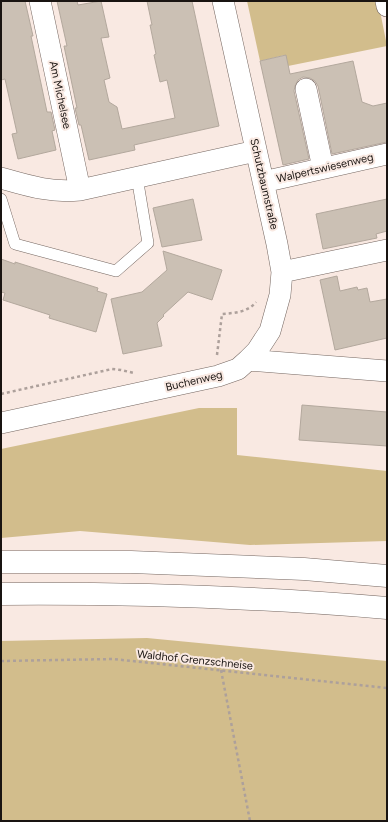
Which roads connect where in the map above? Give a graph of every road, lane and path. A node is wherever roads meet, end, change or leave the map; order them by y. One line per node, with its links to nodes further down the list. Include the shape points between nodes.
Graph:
1 (40, 1): 12 (street, Am Michelsee)
2 (223, 1): 6 (street, Schutzbaumstraße)
3 (386, 1): 4 (street)
4 (387, 6)
5 (306, 89): 8 (street)
6 (256, 151): 9 (street); 11 (street, Schutzbaumstraße)
7 (387, 154): 8 (street, Walpertswiesenweg)
8 (323, 168): 11 (street, Walpertswiesenweg)
9 (137, 177): 12 (street); 13 (lane, via 148,243 116,271 15,244)
10 (1, 178): 12 (street, via 39,189)
11 (263, 182): 15 (street, Schutzbaumstraße)
12 (80, 190)
13 (1, 199)
14 (387, 250): 15 (street)
15 (282, 272): 18 (street, Schutzbaumstraße, via 280,295 270,331)
16 (259, 299): 17 (path, via 245,310 235,314 222,314)
17 (217, 359)
18 (248, 360): 19 (street); 22 (street, Buchenweg, via 238,369 218,376)
19 (387, 371)
20 (137, 373): 21 (path, via 112,369)
21 (1, 394)
22 (1, 423)
23 (1, 562): 24 (main road, via 131,562)
24 (387, 576)
25 (1, 594): 26 (main road, via 171,596)
26 (387, 608)
27 (1, 661): 28 (path, Waldhof Grenzschneise, via 113,659)
28 (221, 670): 29 (path, Waldhof Grenzschneise); 30 (path)
29 (387, 688)
30 (250, 821)

